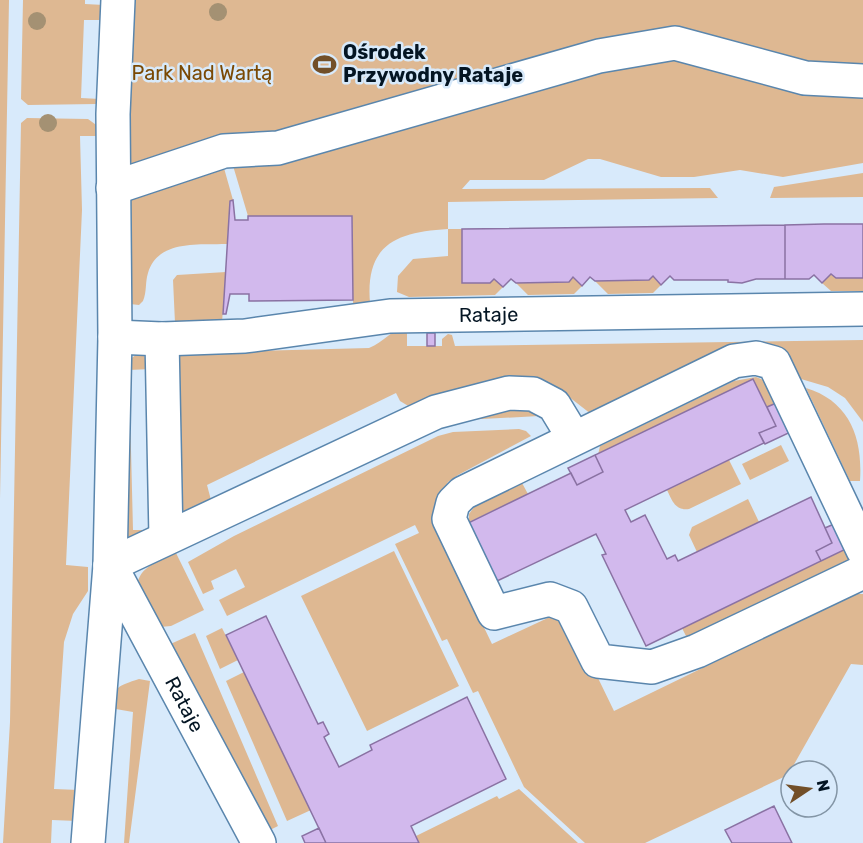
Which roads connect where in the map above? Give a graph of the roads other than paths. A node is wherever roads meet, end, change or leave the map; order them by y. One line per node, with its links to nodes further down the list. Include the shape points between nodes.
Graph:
1 (118, 0): 3 (street)
2 (863, 81): 3 (street, via 806,78 675,44 599,56 278,148 224,151)
3 (113, 188): 5 (street)
4 (863, 309): 6 (street, Rataje, via 390,316 245,336)
5 (115, 337): 6 (street, Rataje); 10 (street)
6 (162, 339): 8 (street)
7 (574, 438): 8 (street, via 554,405 533,394 509,393 436,412); 9 (street, via 734,361 756,358 774,363); 11 (street, via 463,492 453,503 449,519 494,614 550,599 572,607 598,661 652,667 697,651)
8 (166, 538): 10 (street)
9 (863, 550)
10 (110, 565): 12 (street); 13 (street, Rataje)
11 (863, 572)
12 (88, 843)
13 (259, 843)

